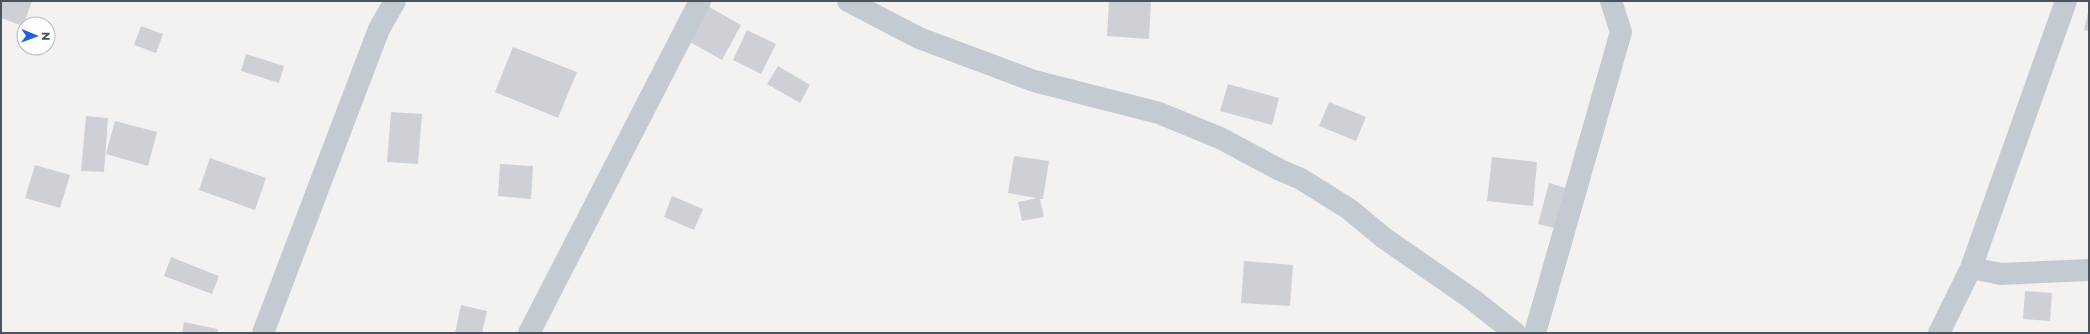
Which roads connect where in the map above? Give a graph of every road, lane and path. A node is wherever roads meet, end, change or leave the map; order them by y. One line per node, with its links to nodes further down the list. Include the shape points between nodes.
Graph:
1 (395, 1): 8 (street, via 379,29)
2 (700, 1): 9 (street)
3 (848, 1): 10 (street, via 919,38 1034,82 1159,113 1220,138 1301,179 1349,209 1384,238 1472,299)
4 (1610, 1): 11 (street, via 1621,32)
5 (2066, 1): 6 (street)
6 (1971, 268): 7 (street, via 2000,274); 12 (street)
7 (2089, 270)
8 (263, 333)
9 (529, 333)
10 (1515, 333)
11 (1535, 333)
12 (1939, 333)

